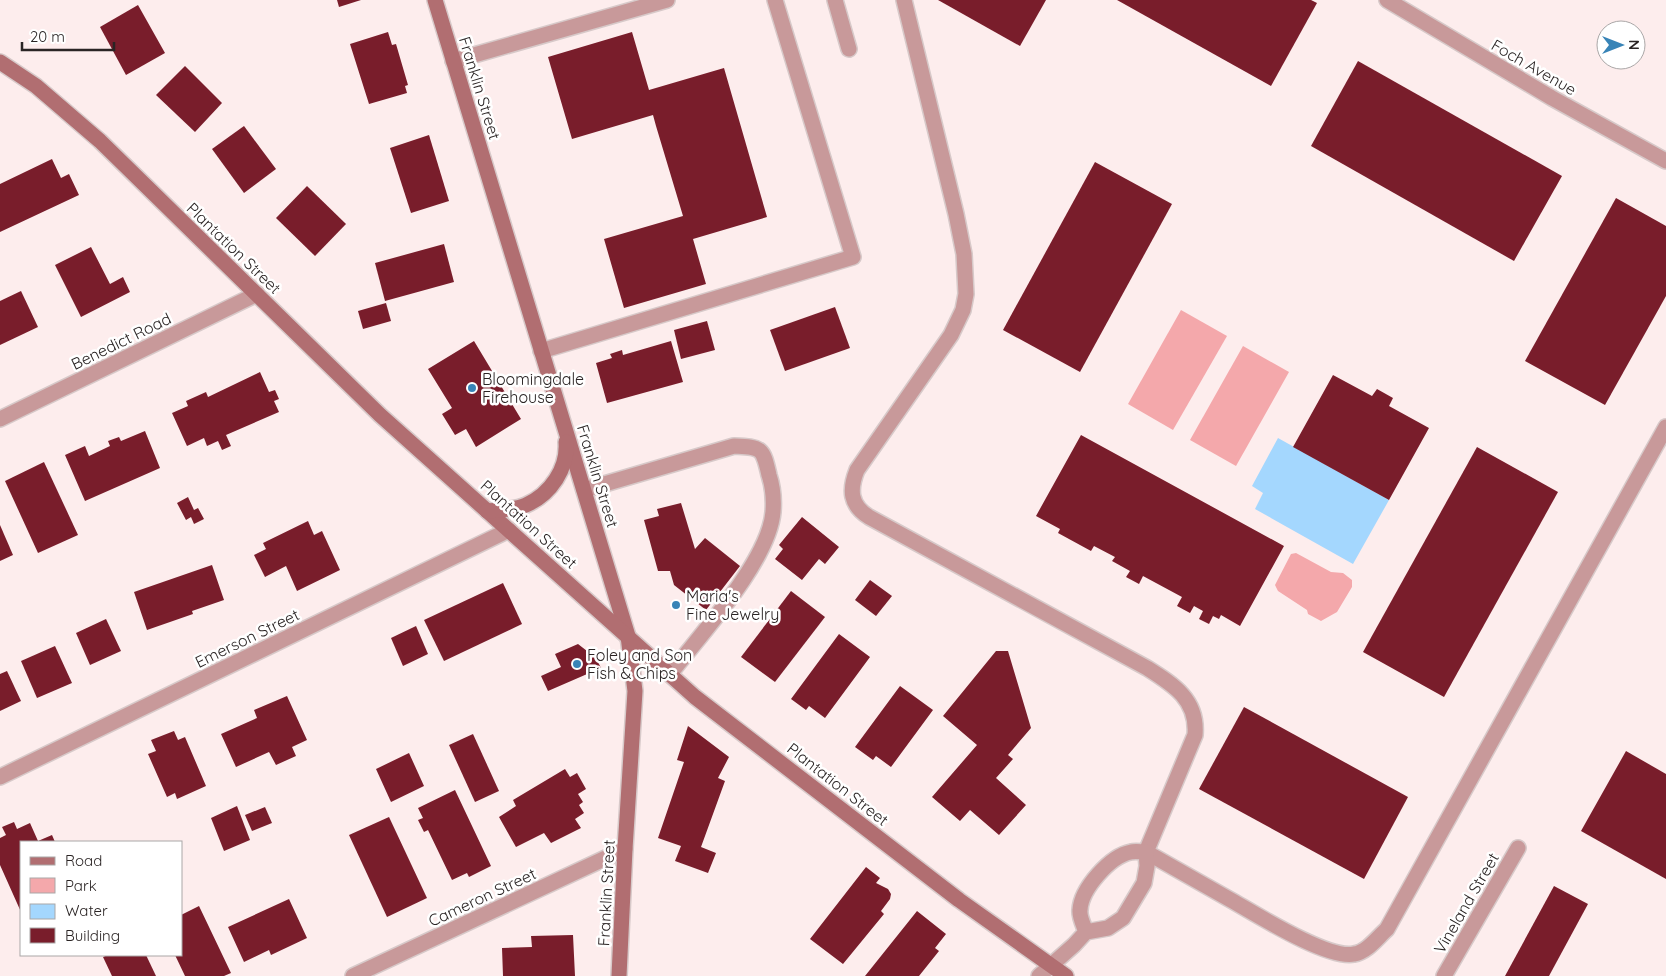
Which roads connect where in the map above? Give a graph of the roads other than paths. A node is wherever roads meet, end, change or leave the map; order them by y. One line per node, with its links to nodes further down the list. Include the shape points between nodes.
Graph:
1 (435, 0): 8 (main road, Franklin Street)
2 (667, 0): 8 (street)
3 (775, 0): 12 (street, via 853,257)
4 (835, 0): 7 (street)
5 (904, 0): 24 (street, via 956,214 964,254 966,294 963,310 951,335 857,470 852,482 853,498 859,510 869,518 1147,668 1188,701 1195,715 1195,735)
6 (1387, 0): 10 (street, Foch Avenue)
7 (849, 49)
8 (454, 61): 12 (main road, Franklin Street)
9 (3, 67): 11 (main road, Plantation Street, via 58,104 100,141)
10 (1666, 161)
11 (257, 294): 13 (street, Benedict Road); 17 (main road, Plantation Street, via 380,415)
12 (541, 351): 15 (main road, Franklin Street)
13 (0, 419)
14 (1666, 428): 24 (street, via 1387,929 1374,942 1353,955 1326,950 1298,938)
15 (566, 430): 16 (main road, Franklin Street); 17 (main road, via 567,453 561,473 541,496 526,505)
16 (584, 490): 19 (main road, Franklin Street); 20 (street, via 734,446 753,446 764,455 773,489 773,514 765,541 739,587)
17 (487, 511): 18 (main road, Plantation Street)
18 (509, 530): 19 (main road, Plantation Street); 21 (street, Emerson Street)
19 (628, 636): 20 (main road, Plantation Street); 23 (main road, Franklin Street, via 635,691)
20 (670, 674): 26 (main road, Plantation Street, via 704,704 959,900)
21 (0, 777)
22 (1518, 848): 31 (street, Vineland Street)
23 (625, 849): 27 (street, Cameron Street); 28 (main road, Franklin Street)
24 (1146, 852): 25 (street, via 1144,883 1123,918 1108,928); 25 (street, via 1132,851 1104,867 1084,894 1079,911)
25 (1086, 932): 26 (street)
26 (1051, 964): 29 (street); 30 (main road, Plantation Street)
27 (353, 976)
28 (619, 976)
29 (1039, 976)
30 (1066, 976)
31 (1444, 976)

